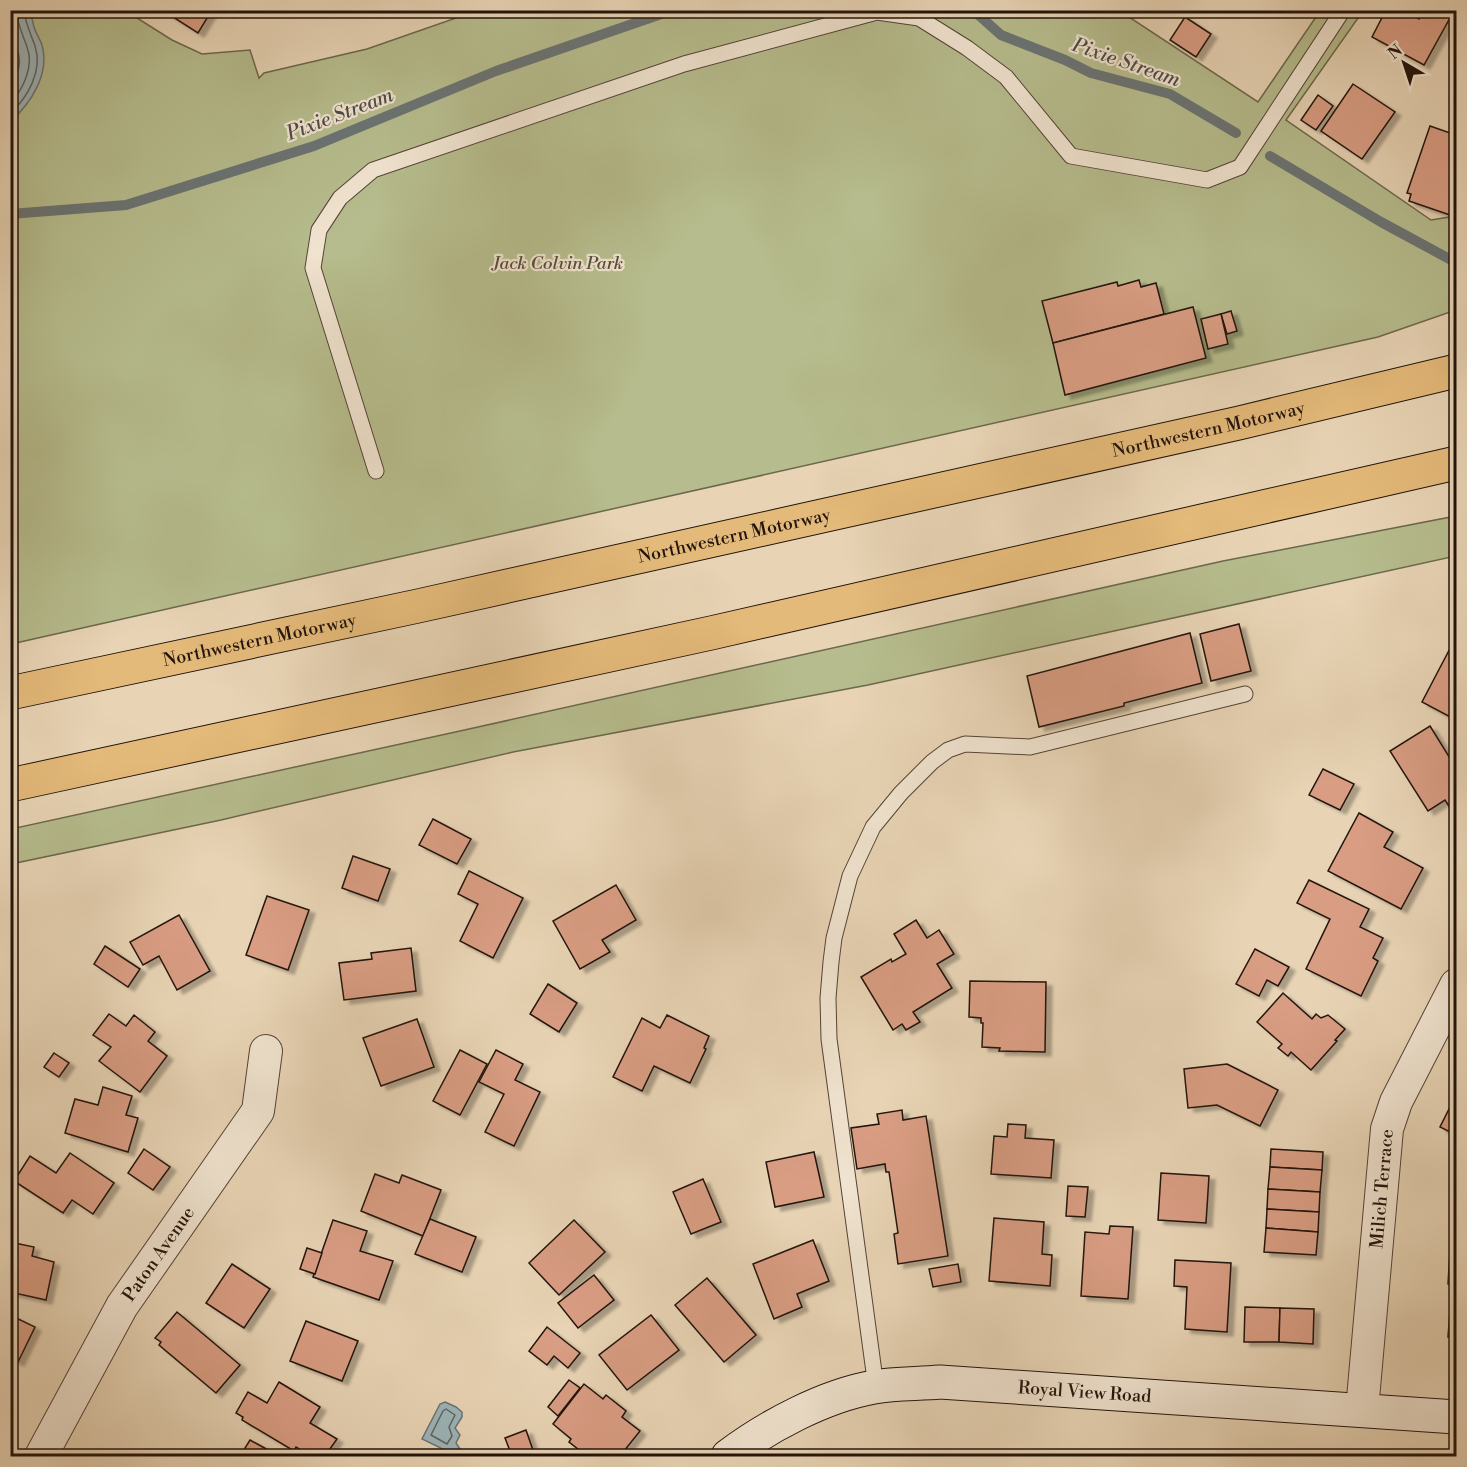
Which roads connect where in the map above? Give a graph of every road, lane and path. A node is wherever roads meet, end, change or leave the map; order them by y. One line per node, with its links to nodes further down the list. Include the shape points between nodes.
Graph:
1 (1343, 10): 7 (lane, via 1240,167 1207,180 1071,156 1006,77 991,65 918,18 877,12 684,64 373,170 340,198 319,230 314,268)
2 (1456, 348): 4 (highway)
3 (1456, 371): 4 (highway, Northwestern Motorway)
4 (1239, 423): 9 (highway, Northwestern Motorway)
5 (1456, 463): 8 (highway)
6 (1456, 468): 8 (highway)
7 (375, 471)
8 (1362, 485): 11 (highway, via 711,633)
9 (10, 693)
10 (1245, 694): 14 (lane, via 1030,747 971,743 954,747 932,762 901,793 869,834 850,876 834,938 828,1018)
11 (10, 785)
12 (1456, 985): 15 (street, Milich Terrace, via 1395,1102 1387,1129)
13 (266, 1051): 17 (street, Paton Avenue, via 258,1111 122,1306)
14 (876, 1387): 15 (street, Royal View Road, via 940,1382); 18 (street, Royal View Road, via 798,1413)
15 (1362, 1410): 16 (street, Royal View Road)
16 (1456, 1417)
17 (41, 1456)
18 (728, 1456)

